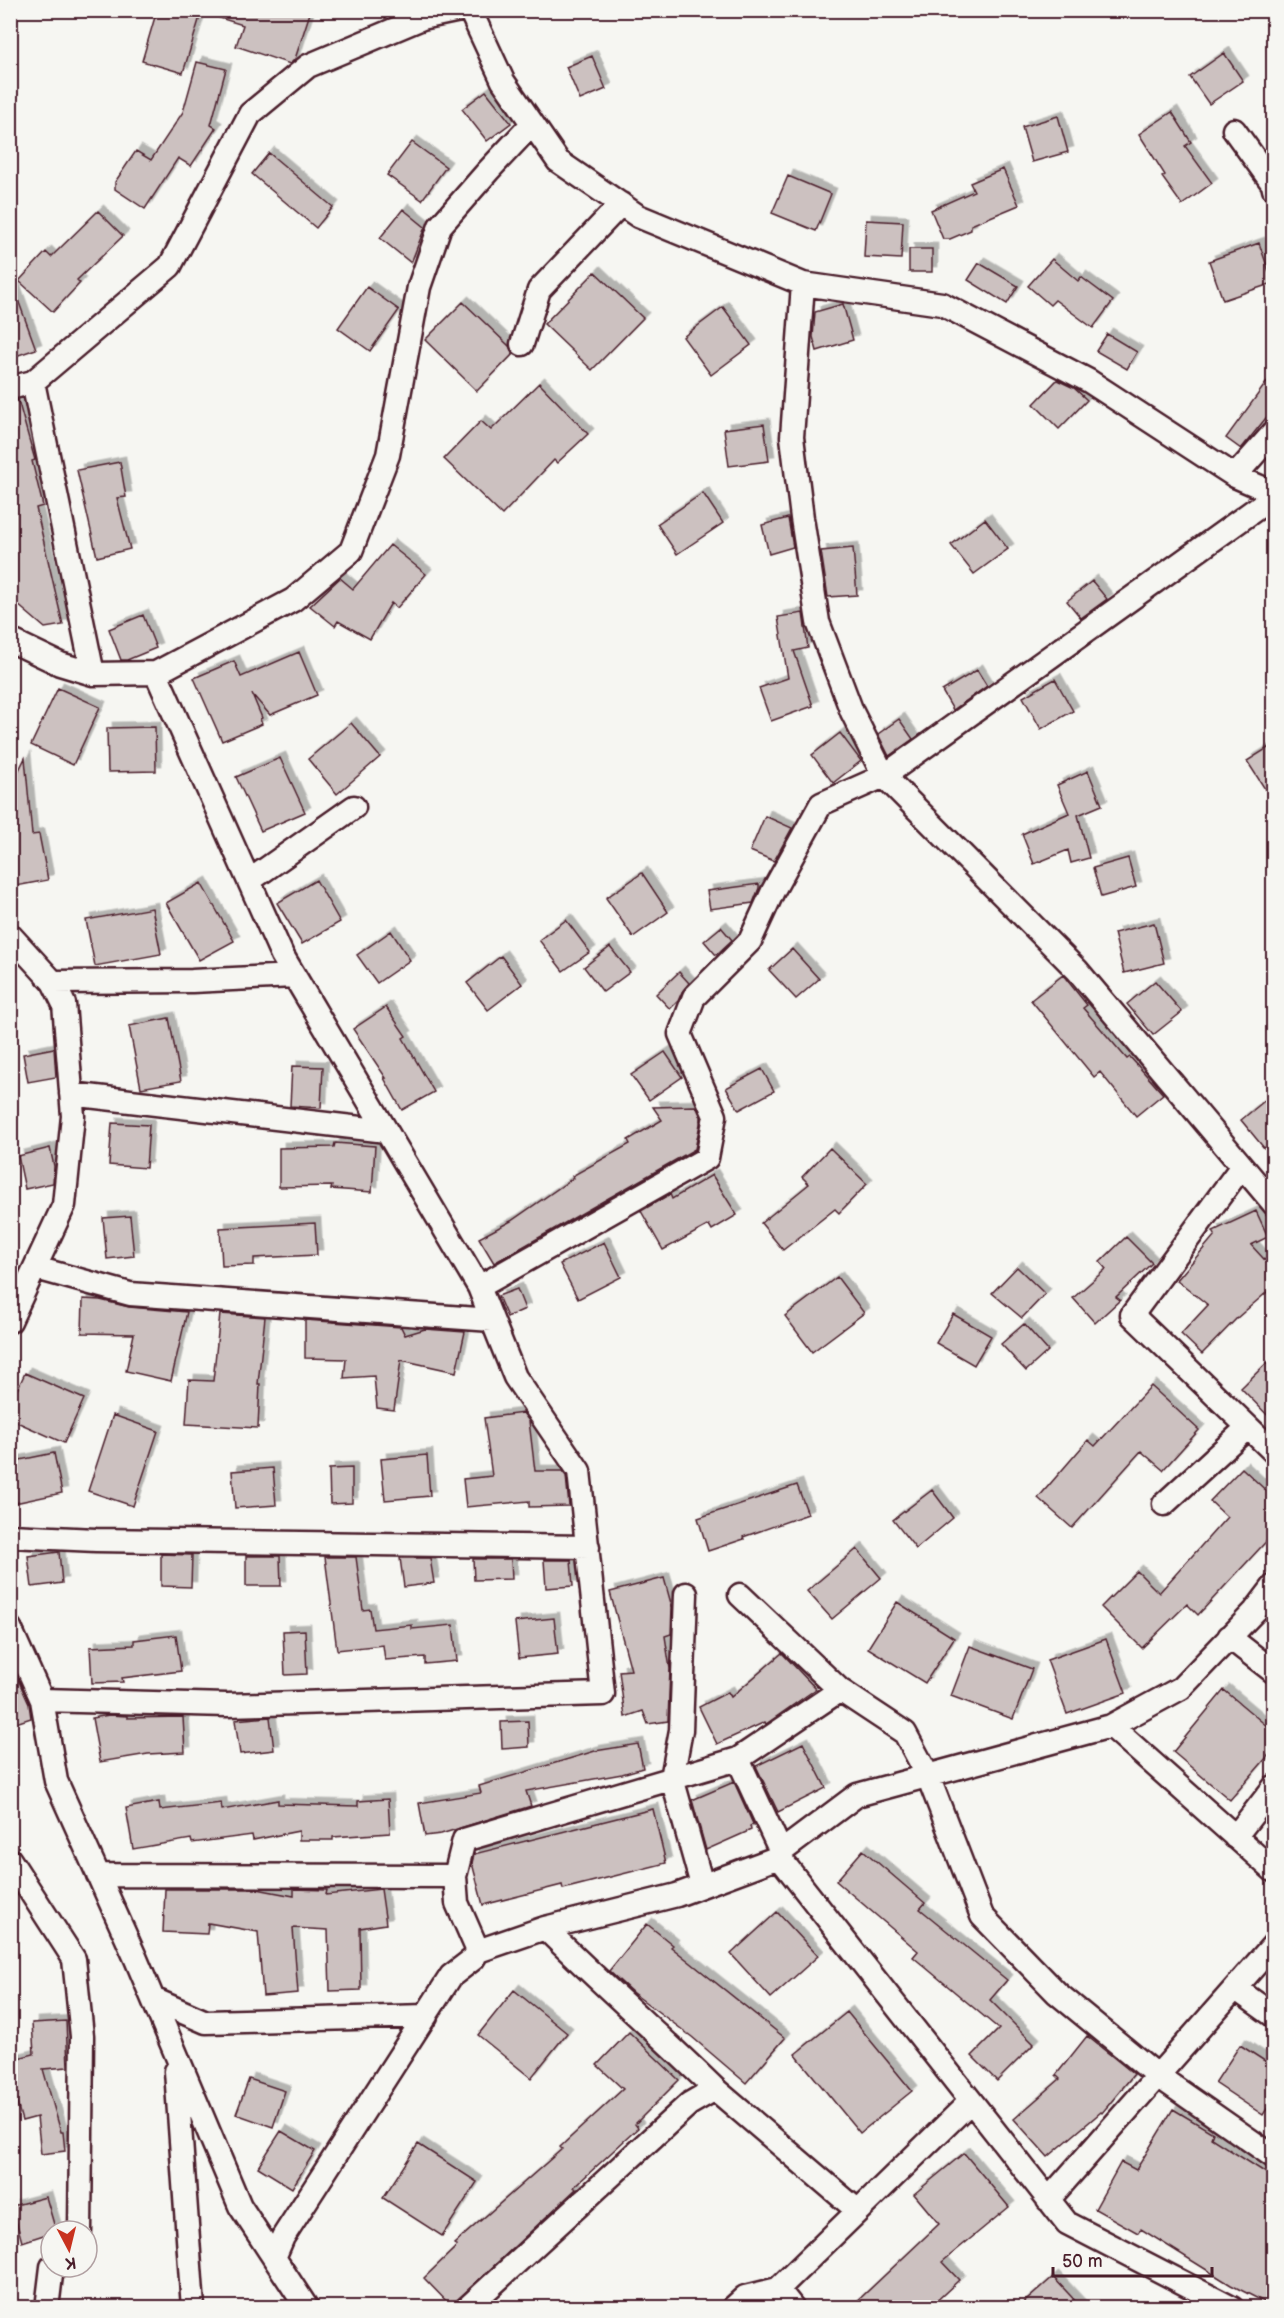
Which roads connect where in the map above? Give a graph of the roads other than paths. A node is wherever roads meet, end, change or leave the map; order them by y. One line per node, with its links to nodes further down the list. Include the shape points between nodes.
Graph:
1 (460, 10): 3 (street)
2 (470, 10): 4 (street, via 503,81)
3 (414, 14): 10 (street, via 308,66 250,114 170,266)
4 (532, 124): 7 (street, via 558,160); 16 (street, via 440,226 419,287 388,455 351,551 293,600)
5 (1234, 130): 6 (street)
6 (1274, 189)
7 (621, 204): 8 (street, via 638,216); 9 (street, via 539,290)
8 (803, 284): 13 (street, via 942,304 1089,381); 18 (street, via 792,437 818,622 852,712)
9 (522, 344)
10 (33, 382): 11 (street); 17 (street)
11 (10, 388)
12 (1274, 432): 13 (street)
13 (1235, 476): 14 (street)
14 (1274, 495): 18 (street)
15 (10, 640): 17 (street, via 60,664)
16 (156, 673): 17 (street); 20 (street)
17 (93, 674)
18 (884, 776): 26 (street, via 1077,970); 29 (street, via 821,804 750,941 694,997 680,1034 716,1116 707,1158)
19 (354, 807): 20 (street)
20 (249, 881): 22 (street)
21 (10, 935): 23 (street)
22 (294, 976): 23 (street); 25 (street)
23 (53, 982): 24 (street, via 64,1004)
24 (71, 1094): 25 (street); 28 (street, via 73,1116 64,1205)
25 (386, 1131): 29 (street)
26 (1242, 1166): 27 (street); 32 (street, via 1132,1315)
27 (1274, 1204)
28 (36, 1268): 30 (street, via 130,1294); 31 (street)
29 (479, 1287): 30 (street)
30 (492, 1320): 36 (street, via 515,1377 579,1471)
31 (10, 1321)
32 (1248, 1427): 33 (street); 34 (street)
33 (1274, 1452)
34 (1164, 1504)
35 (10, 1536): 36 (street)
36 (588, 1547): 44 (street, via 603,1694 226,1705)
37 (1274, 1586): 41 (street)
38 (686, 1594): 48 (street, via 681,1730)
39 (740, 1594): 43 (street)
40 (10, 1628): 44 (street)
41 (1229, 1637): 42 (street); 45 (street, via 1181,1688)
42 (1274, 1672)
43 (840, 1690): 46 (street); 47 (street, via 905,1733)
44 (42, 1700): 54 (street, via 56,1781)
45 (1111, 1726): 47 (street); 50 (street)
46 (738, 1758): 48 (street); 51 (street)
47 (928, 1776): 51 (street, via 857,1795); 65 (street, via 982,1916 1057,1993)
48 (672, 1778): 55 (street, via 464,1840); 56 (street)
49 (1274, 1787): 50 (street)
50 (1235, 1837): 53 (street)
51 (780, 1854): 56 (street); 67 (street)
52 (10, 1860): 71 (street, via 74,1959 82,2036)
53 (1274, 1871)
54 (98, 1875): 55 (street); 61 (street)
55 (455, 1876): 59 (street, via 457,1903)
56 (702, 1885): 57 (street, via 677,1895)
57 (545, 1928): 59 (street); 66 (street)
58 (1274, 1944): 60 (street)
59 (478, 1951): 62 (street, via 451,1976)
60 (1235, 1988): 63 (street); 65 (street)
61 (153, 1999): 62 (street, via 206,2022); 64 (street)
62 (426, 2016): 72 (street, via 283,2237)
63 (1274, 2016)
64 (175, 2052): 72 (street, via 240,2206); 76 (street)
65 (1158, 2076): 68 (street); 69 (street)
66 (715, 2089): 70 (street); 78 (street, via 689,2104)
67 (971, 2101): 69 (street); 70 (street)
68 (1274, 2157)
69 (1048, 2200): 81 (street, via 1067,2223)
70 (858, 2211): 74 (street)
71 (80, 2219)
72 (274, 2258): 77 (street)
73 (50, 2279): 75 (street)
74 (778, 2289): 79 (street, via 745,2297); 80 (street)
75 (47, 2307)
76 (193, 2307)
77 (307, 2307)
78 (467, 2307)
79 (733, 2307)
80 (793, 2307)
81 (1232, 2307)

